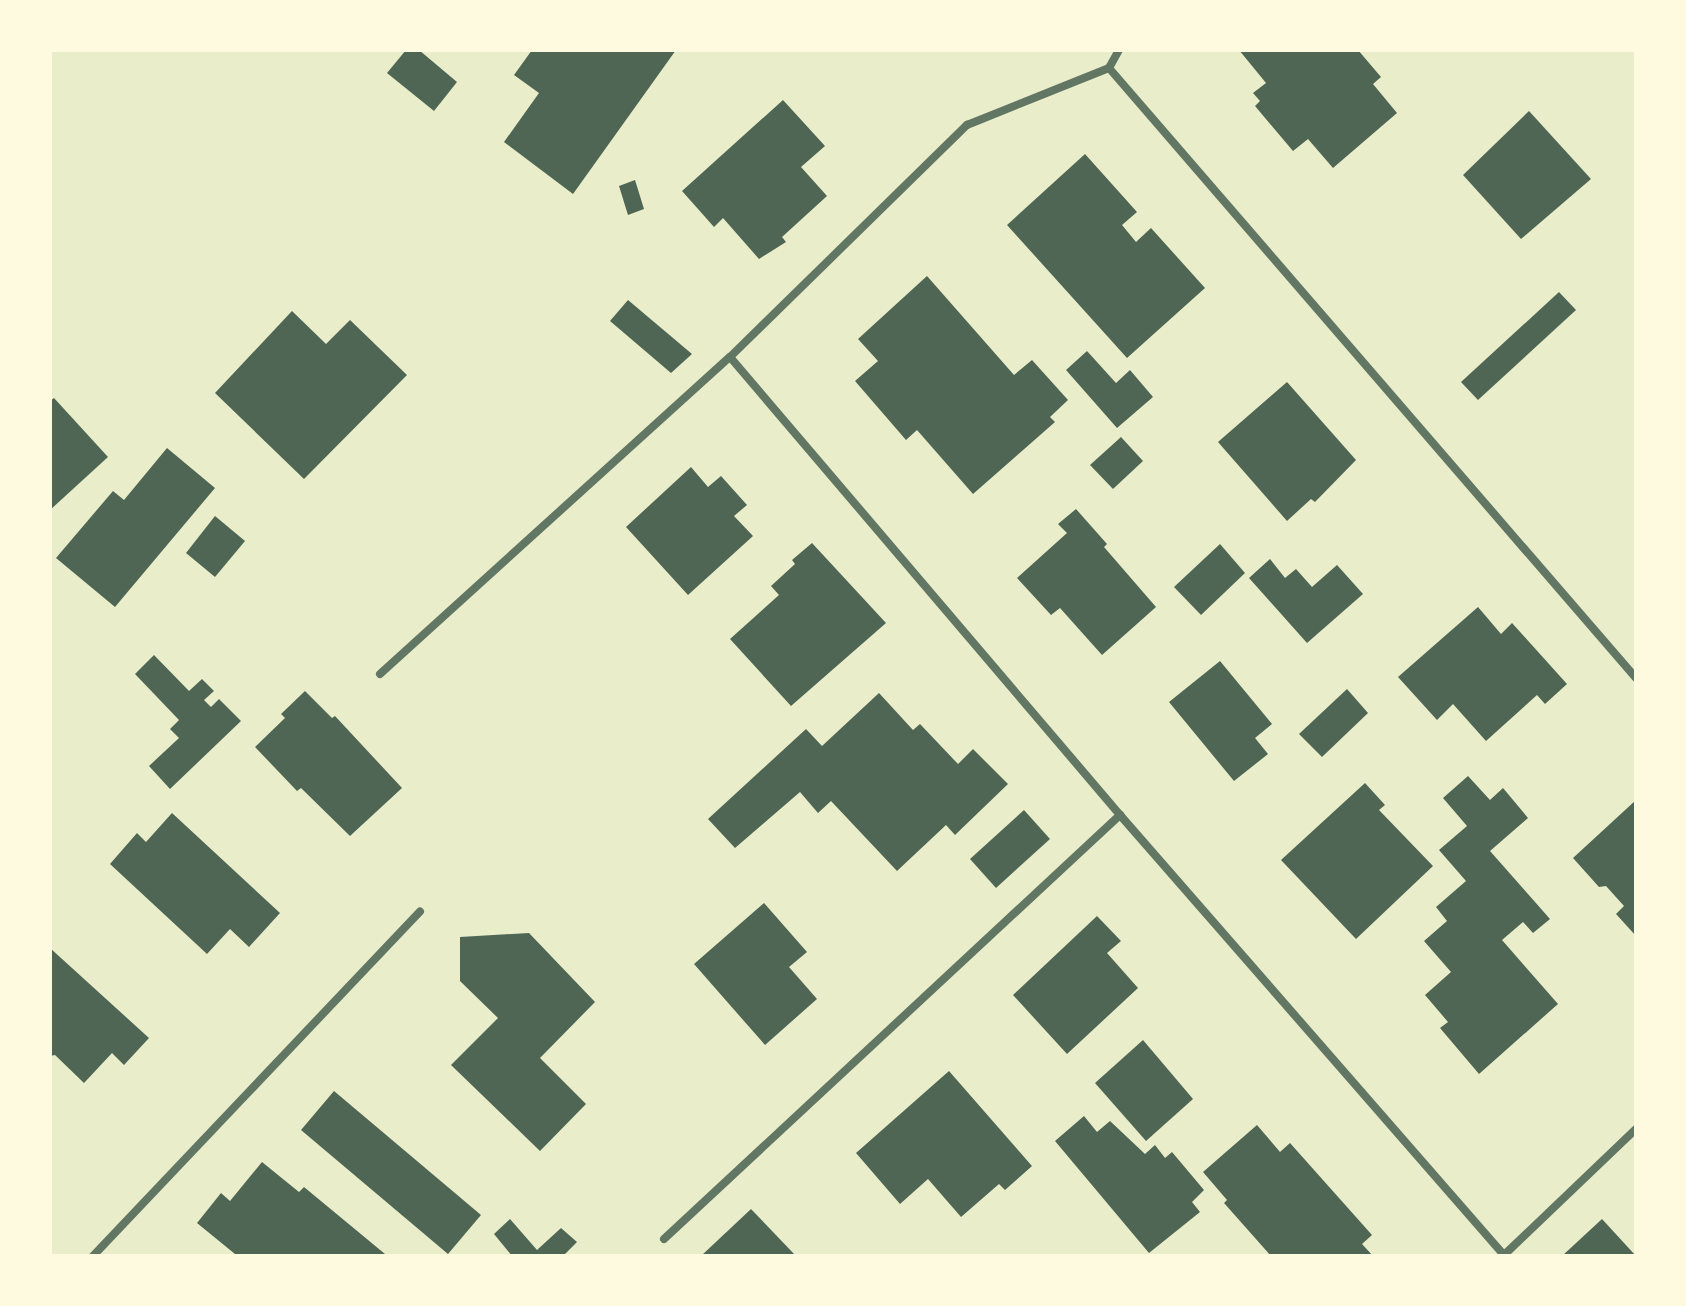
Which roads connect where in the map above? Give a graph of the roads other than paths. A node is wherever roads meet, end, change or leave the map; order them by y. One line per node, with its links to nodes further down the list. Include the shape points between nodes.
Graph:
1 (1119, 50): 2 (street)
2 (1109, 68): 3 (street, via 967,125); 5 (street)
3 (730, 357): 4 (street); 6 (street)
4 (380, 674)
5 (1636, 678)
6 (1120, 815): 9 (street); 11 (street)
7 (420, 912): 10 (street)
8 (1636, 1129): 11 (street)
9 (664, 1239)
10 (93, 1256)
11 (1503, 1256)

